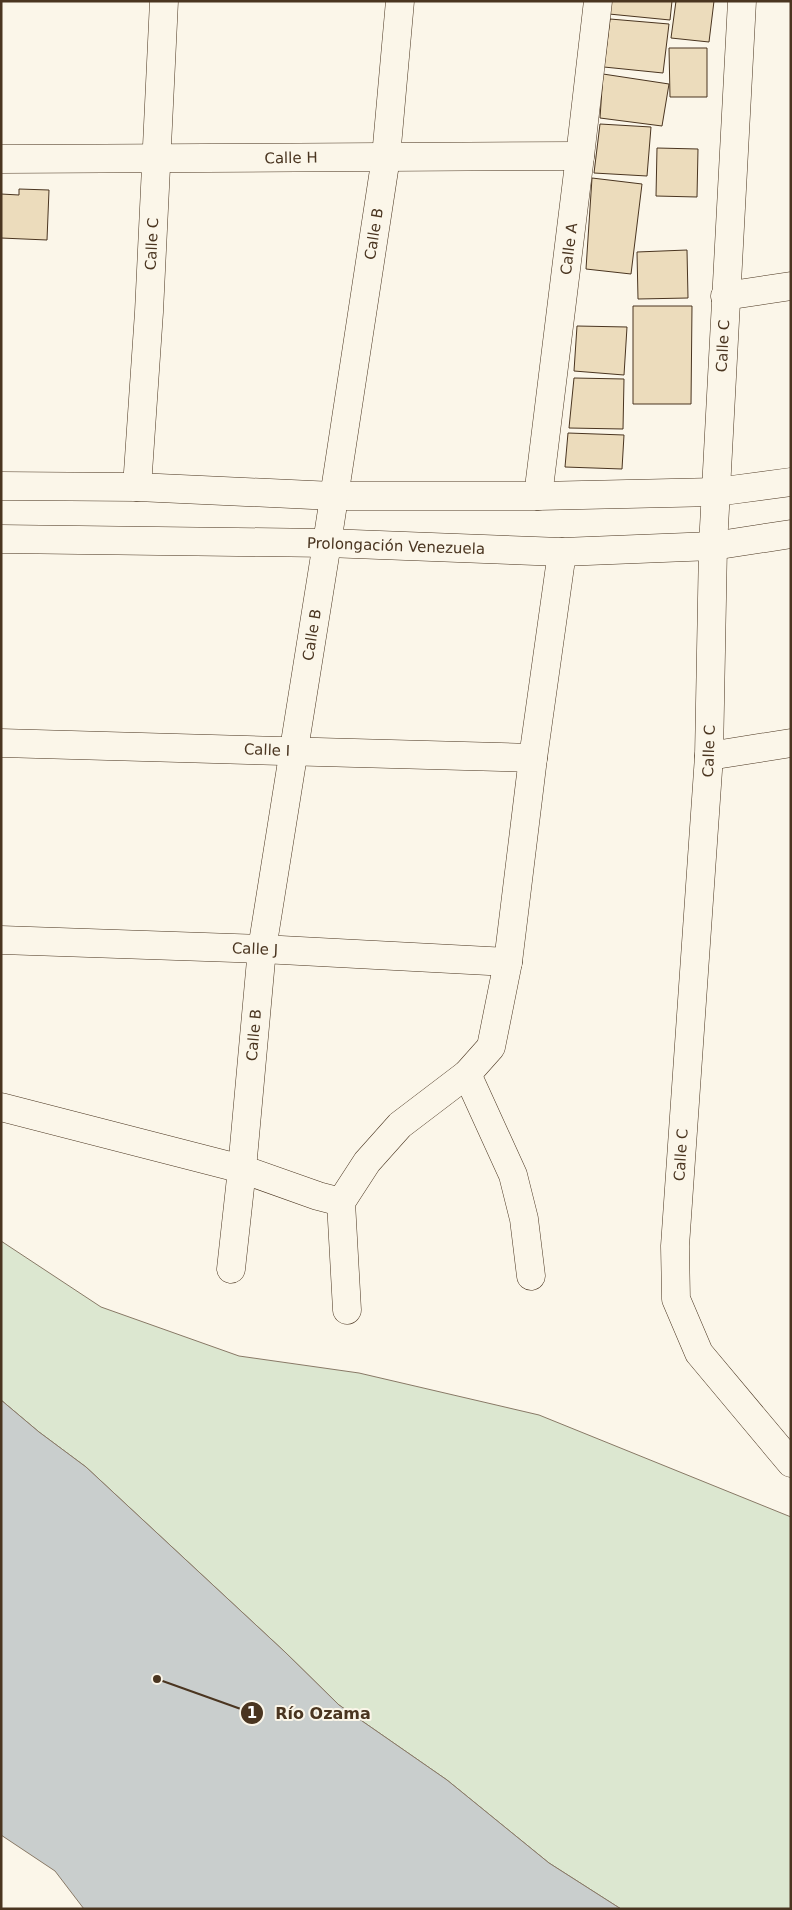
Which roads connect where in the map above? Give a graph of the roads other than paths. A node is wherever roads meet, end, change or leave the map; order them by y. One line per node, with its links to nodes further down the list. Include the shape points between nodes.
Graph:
1 (164, 1): 8 (street, Calle C)
2 (400, 1): 6 (street, Calle B)
3 (598, 1): 5 (street, Calle A)
4 (742, 1): 10 (street, Calle C)
5 (580, 156): 6 (street, Calle H); 16 (street, Calle A)
6 (386, 157): 8 (street, Calle H); 15 (street, Calle B)
7 (1, 159): 8 (street, Calle H)
8 (156, 159): 13 (street, Calle C)
9 (791, 286): 10 (street)
10 (725, 296): 14 (street, Calle C)
11 (791, 482): 14 (street)
12 (1, 486): 13 (street)
13 (137, 488): 15 (street)
14 (716, 492): 16 (street); 20 (street, Calle C)
15 (334, 496): 16 (street); 19 (street, Calle B)
16 (538, 496)
17 (791, 534): 20 (street, Prolongación Venezuela)
18 (1, 539): 19 (street, Prolongación Venezuela)
19 (327, 543): 21 (street, Prolongación Venezuela); 24 (street, Calle B)
20 (713, 546): 21 (street, Prolongación Venezuela); 25 (street, Calle C)
21 (562, 552): 26 (street)
22 (1, 743): 24 (street, Calle I)
23 (791, 743): 25 (street)
24 (293, 751): 26 (street, Calle I); 28 (street, Calle B)
25 (709, 756): 37 (street, Calle C, via 675,1246 676,1299 700,1353)
26 (533, 758): 29 (street)
27 (1, 940): 28 (street, Calle J)
28 (262, 949): 29 (street, Calle J); 32 (street, Calle B)
29 (508, 962): 30 (street, via 491,1047)
30 (467, 1074): 33 (street, via 400,1125 367,1162); 35 (street, via 513,1175 524,1219)
31 (1, 1107): 32 (street)
32 (242, 1169): 33 (street); 34 (street, Calle B)
33 (342, 1202): 36 (street)
34 (231, 1269)
35 (531, 1276)
36 (347, 1310)
37 (791, 1463)

